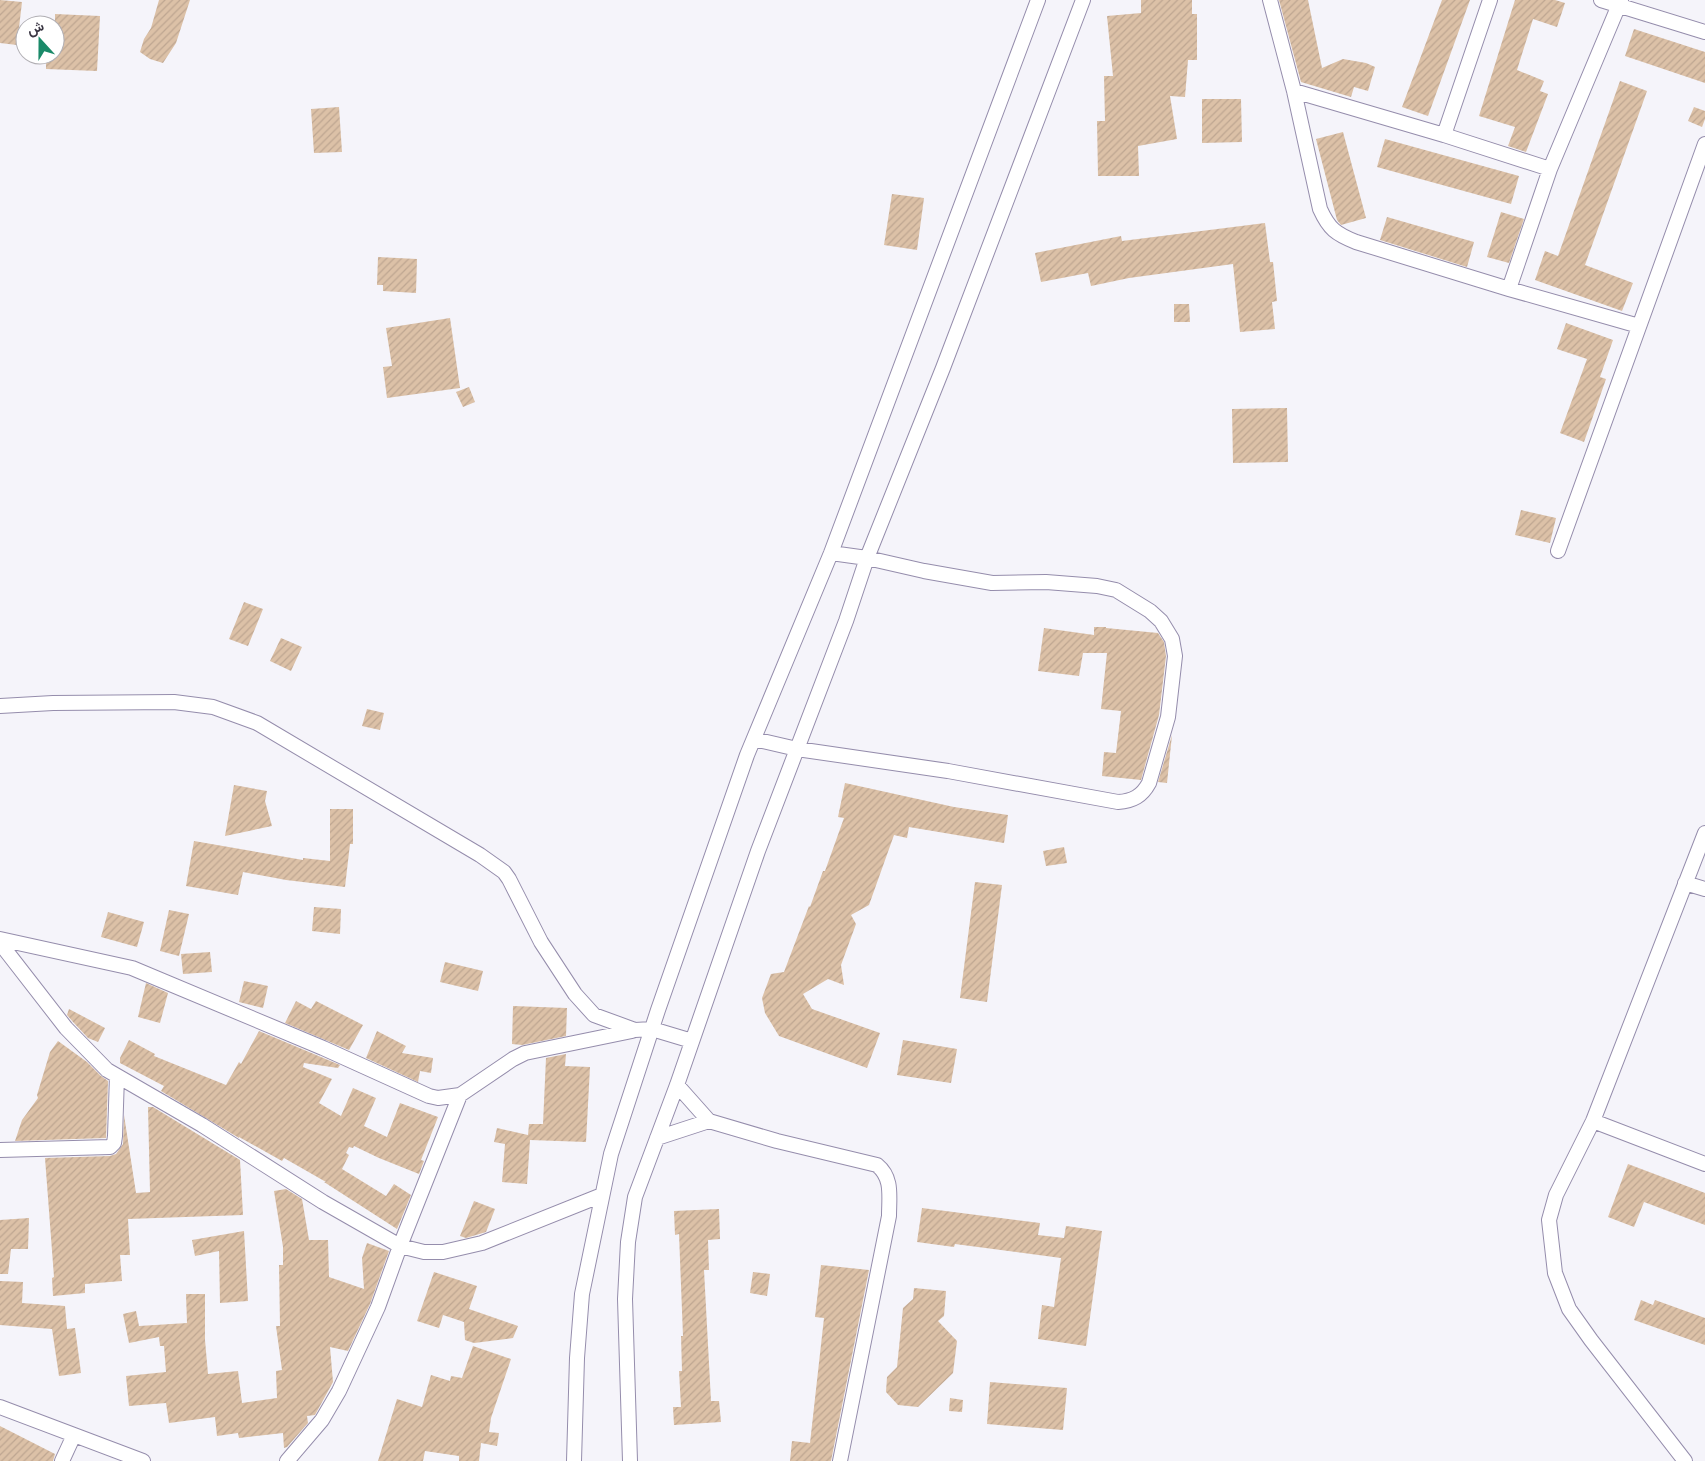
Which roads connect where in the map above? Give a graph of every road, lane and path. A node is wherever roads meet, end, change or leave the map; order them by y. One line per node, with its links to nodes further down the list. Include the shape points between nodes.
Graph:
1 (1038, 0): 15 (street)
2 (1083, 0): 16 (street)
3 (1270, 0): 8 (street)
4 (1490, 0): 9 (street)
5 (1601, 0): 6 (street)
6 (1620, 3): 7 (street); 11 (street)
7 (1705, 32)
8 (1294, 91): 9 (street); 12 (street, via 1320,210 1338,235)
9 (1444, 135): 11 (street)
10 (1705, 144): 13 (street)
11 (1550, 169): 12 (street)
12 (1509, 289): 13 (street)
13 (1639, 326): 14 (street)
14 (1558, 551)
15 (831, 553): 16 (street); 18 (street)
16 (868, 558): 19 (street); 19 (street, via 992,582 1097,586 1116,590 1150,611 1172,639 1175,656 1168,717 1149,783 1137,798 1118,802)
17 (0, 706): 25 (street, via 174,702 213,707 257,724 504,872 541,942 575,994 594,1015)
18 (754, 740): 19 (street); 26 (street)
19 (797, 749): 27 (street)
20 (1705, 832): 21 (street)
21 (1685, 883): 22 (street); 32 (street)
22 (1705, 889)
23 (0, 939): 30 (street, via 132,968 429,1096)
24 (0, 943): 28 (street, via 66,1028)
25 (635, 1030): 26 (street); 30 (street, via 525,1053)
26 (652, 1030): 27 (street); 36 (street, via 611,1154)
27 (692, 1041): 29 (street)
28 (116, 1076): 34 (street, via 115,1136 110,1147); 37 (street)
29 (677, 1085): 31 (street); 33 (street)
30 (460, 1095): 37 (street)
31 (708, 1121): 33 (street); 45 (street, via 877,1165 885,1172 889,1216)
32 (1594, 1121): 35 (street); 46 (street, via 1556,1195 1549,1220 1555,1273 1574,1317)
33 (657, 1138): 44 (street, via 635,1197 628,1242 625,1299)
34 (0, 1150)
35 (1705, 1164)
36 (602, 1195): 37 (street, via 482,1243 443,1252 424,1252); 43 (street, via 582,1294)
37 (400, 1246): 42 (street, via 378,1307 339,1391 322,1420)
38 (0, 1407): 39 (street)
39 (74, 1435): 40 (street); 41 (street)
40 (62, 1461)
41 (143, 1461)
42 (288, 1461)
43 (574, 1461)
44 (630, 1461)
45 (840, 1461)
46 (1685, 1461)

